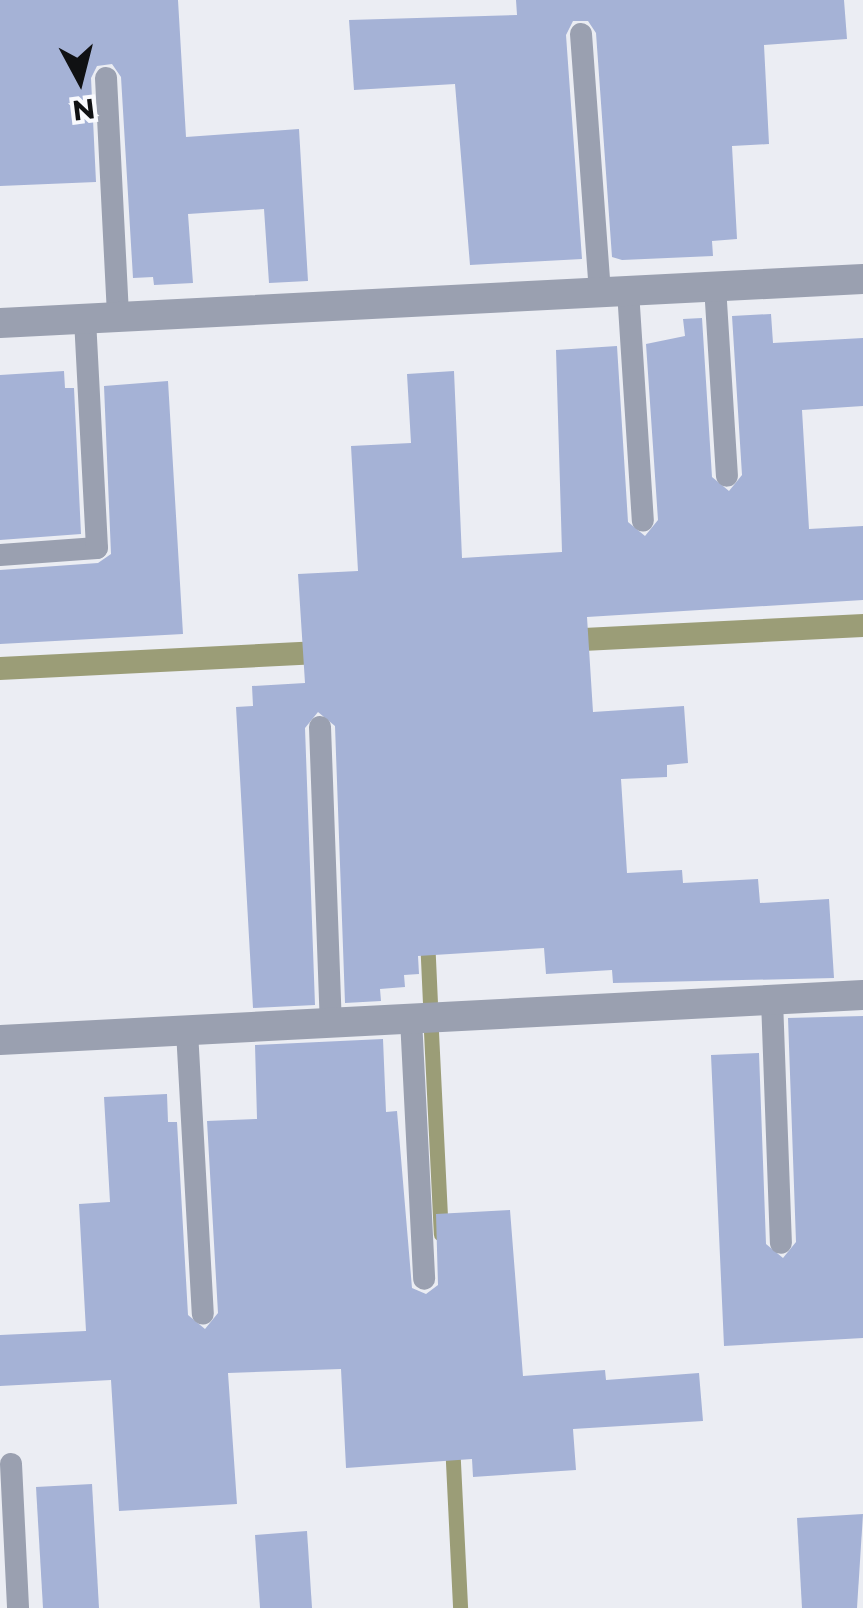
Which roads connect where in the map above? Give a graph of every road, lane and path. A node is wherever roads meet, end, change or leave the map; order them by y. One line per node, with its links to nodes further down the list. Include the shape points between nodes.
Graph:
1 (581, 34): 5 (lane)
2 (106, 78): 6 (lane)
3 (863, 279): 4 (street)
4 (715, 286): 5 (street); 9 (lane)
5 (614, 292): 6 (street); 10 (lane)
6 (118, 317): 7 (street)
7 (84, 318): 8 (street); 11 (lane, via 97,548)
8 (0, 323)
9 (727, 476)
10 (643, 521)
11 (0, 555)
12 (320, 727): 16 (lane)
13 (863, 995): 14 (street)
14 (772, 1000): 15 (street); 19 (lane)
15 (411, 1019): 16 (street); 20 (lane)
16 (331, 1023): 17 (street)
17 (187, 1030): 18 (street); 21 (lane)
18 (0, 1040)
19 (781, 1243)
20 (424, 1278)
21 (203, 1314)
22 (11, 1464): 23 (lane)
23 (18, 1608)

